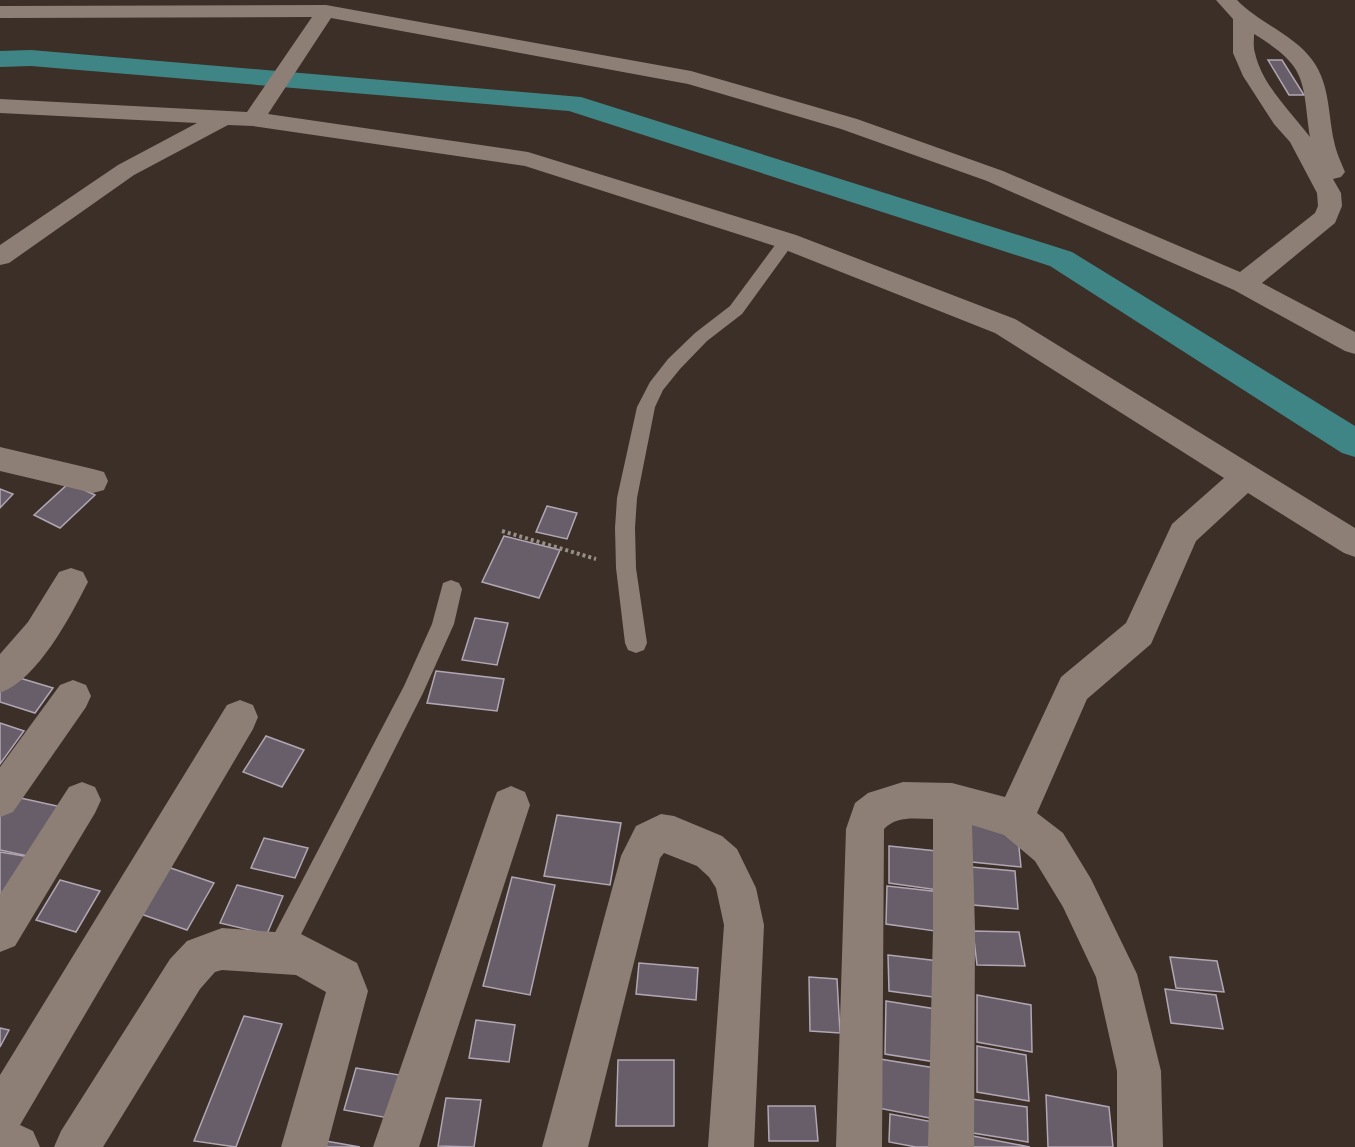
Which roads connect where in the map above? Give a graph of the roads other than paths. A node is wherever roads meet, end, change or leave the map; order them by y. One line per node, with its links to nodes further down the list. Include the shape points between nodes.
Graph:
1 (383, 0): 4 (street)
2 (1226, 0): 5 (street)
3 (0, 12): 4 (street)
4 (330, 16): 7 (street); 12 (street, via 691,78 849,124 995,176)
5 (1243, 18): 9 (street, via 1244,53 1254,76 1300,140); 9 (street, via 1298,55 1310,76 1322,144 1335,178)
6 (0, 106): 8 (street)
7 (257, 111): 8 (street); 10 (street, via 528,159)
8 (225, 117): 11 (street, via 126,170)
9 (1329, 193): 12 (street, via 1326,217)
10 (787, 241): 15 (street, via 1005,326); 20 (lane, via 736,310 674,364 646,407 627,498 626,568)
11 (0, 258)
12 (1243, 284): 13 (street)
13 (1355, 344)
14 (0, 459): 16 (street)
15 (1246, 476): 17 (street); 28 (street, via 1183,533 1139,633 1074,688)
16 (93, 481)
17 (1355, 544)
18 (71, 582): 21 (street, via 39,637)
19 (451, 589): 30 (lane, via 443,624 412,693)
20 (636, 643)
21 (0, 677)
22 (73, 696): 24 (street)
23 (240, 717): 31 (street)
24 (0, 799)
25 (82, 800): 29 (street)
26 (951, 801): 28 (street); 39 (street, via 903,800 882,806 869,816 865,828); 40 (street)
27 (511, 805): 36 (street)
28 (1015, 819): 41 (street, via 1049,847 1077,893 1116,974 1139,1071)
29 (0, 931)
30 (278, 953): 34 (street, via 222,949 202,956 185,974); 35 (street, via 301,955 331,970 342,978 347,991)
31 (0, 1117)
32 (0, 1143): 33 (street)
33 (17, 1147)
34 (77, 1147)
35 (304, 1147)
36 (396, 1147)
37 (565, 1147): 38 (street, via 640,856 653,834 668,832 717,856 739,895 744,925)
38 (731, 1147)
39 (859, 1147)
40 (951, 1147)
41 (1140, 1147)

